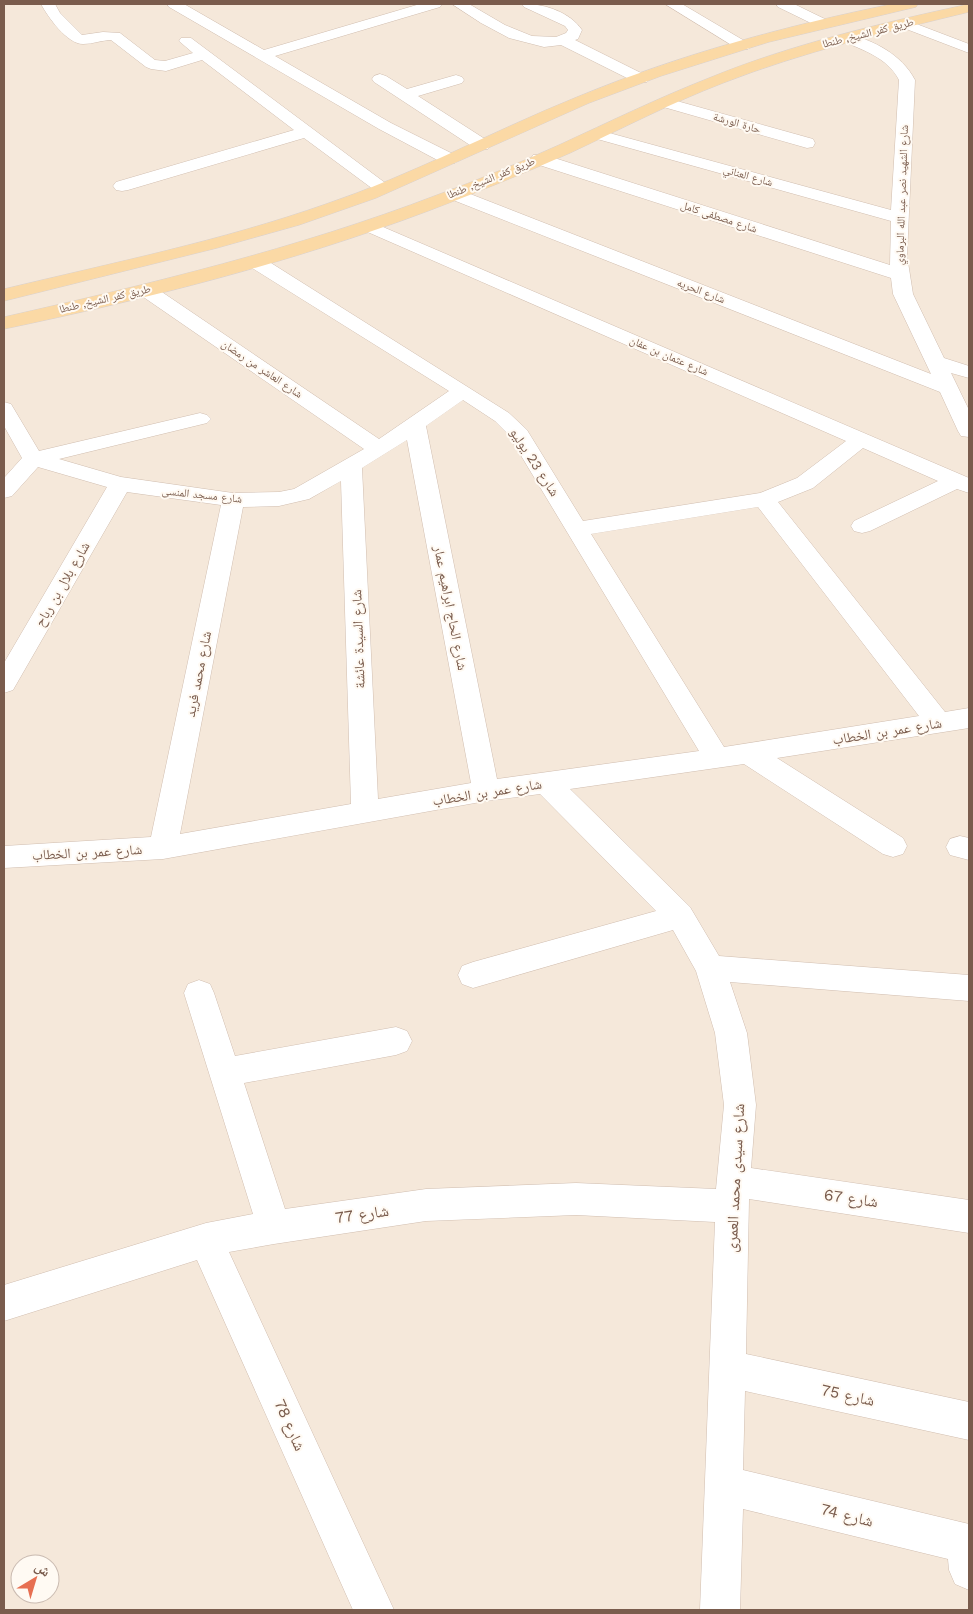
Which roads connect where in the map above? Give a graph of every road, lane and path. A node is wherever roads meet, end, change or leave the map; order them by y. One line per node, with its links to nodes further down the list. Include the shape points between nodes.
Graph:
1 (48, 4): 17 (street, via 54,16 77,38 116,36 151,64 166,66)
2 (174, 4): 18 (street)
3 (435, 4): 18 (street)
4 (459, 4): 14 (street, via 521,38 534,42)
5 (529, 4): 14 (street, via 570,24 575,30 573,36)
6 (672, 4): 15 (street)
7 (784, 4): 10 (street)
8 (911, 4): 10 (main road, طريق كفر الشيخ, طنطا)
9 (969, 8): 11 (main road, طريق كفر الشيخ, طنطا)
10 (824, 24): 15 (main road, طريق كفر الشيخ, طنطا)
11 (906, 24): 12 (main road, طريق كفر الشيخ, طنطا); 16 (street)
12 (847, 38): 24 (main road, طريق كفر الشيخ, طنطا, via 714,81); 36 (street, شارع الشهيد نصر عبد الله البرماوي, via 895,62 907,80)
13 (186, 41): 17 (street)
14 (564, 41): 20 (street)
15 (743, 46): 20 (main road, طريق كفر الشيخ, طنطا)
16 (969, 49)
17 (204, 55): 26 (street)
18 (263, 55): 31 (street)
19 (380, 79): 23 (street)
20 (640, 79): 22 (main road, طريق كفر الشيخ, طنطا)
21 (456, 80): 23 (street)
22 (620, 85): 24 (main road, via 618,91 622,98 632,103); 25 (main road, طريق كفر الشيخ, طنطا)
23 (405, 95): 30 (street)
24 (663, 104): 27 (main road, طريق كفر الشيخ, طنطا); 29 (street, حارة الورشة)
25 (522, 128): 28 (main road); 30 (main road, طريق كفر الشيخ, طنطا)
26 (306, 132): 33 (street); 34 (street)
27 (596, 134): 28 (main road, طريق كفر الشيخ, طنطا); 36 (street, شارع العناني)
28 (557, 139): 32 (main road, طريق كفر الشيخ, طنطا)
29 (808, 143)
30 (482, 145): 31 (main road, طريق كفر الشيخ, طنطا)
31 (449, 159): 34 (main road, طريق كفر الشيخ, طنطا)
32 (539, 159): 35 (main road, طريق كفر الشيخ, طنطا); 39 (street, شارع مصطفى كامل)
33 (122, 186)
34 (383, 188): 41 (main road, طريق كفر الشيخ, طنطا, via 261,232)
35 (454, 194): 37 (main road, طريق كفر الشيخ, طنطا); 45 (street, شارع الحريه)
36 (900, 218): 39 (street, شارع الشهيد نصر عبد الله البرماوي)
37 (369, 226): 38 (main road, طريق كفر الشيخ, طنطا); 51 (street, شارع عثمان بن عفان)
38 (256, 262): 40 (main road, طريق كفر الشيخ, طنطا); 46 (street, شارع 23 يوليو)
39 (899, 274): 43 (street, شارع الشهيد نصر عبد الله البرماوي, via 903,294)
40 (146, 290): 42 (main road, طريق كفر الشيخ, طنطا); 52 (street, شارع العاشر من رمضان)
41 (4, 295)
42 (4, 323)
43 (937, 362): 44 (street); 45 (street, شارع الشهيد نصر عبد الله البرماوي)
44 (969, 372)
45 (949, 388): 50 (street, شارع الشهيد نصر عبد الله البرماوي)
46 (463, 391): 49 (street, شارع مسجد المنسى); 61 (street, شارع 23 يوليو, via 516,430)
47 (4, 408): 53 (street)
48 (200, 419): 53 (street)
49 (415, 426): 52 (street, شارع مسجد المنسى); 68 (street, شارع الحاج ابراهيم عمار)
50 (969, 431)
51 (861, 439): 55 (street, شارع عثمان بن عفان); 58 (street, via 804,483)
52 (379, 449): 54 (street, شارع مسجد المنسى)
53 (33, 459): 56 (street, شارع مسجد المنسى); 57 (street)
54 (351, 465): 59 (street, شارع مسجد المنسى, via 290,497); 69 (street, شارع السيدة عائشة)
55 (963, 483): 60 (street)
56 (120, 484): 59 (street, شارع مسجد المنسى); 62 (street, شارع بلال بن رباح)
57 (4, 491)
58 (764, 499): 61 (street); 64 (street)
59 (233, 500): 71 (street, شارع محمد فريد)
60 (862, 526)
61 (577, 528): 66 (street, شارع 23 يوليو)
62 (4, 684)
63 (969, 718): 64 (street, شارع عمر بن الخطاب)
64 (939, 723): 65 (street, شارع عمر بن الخطاب)
65 (748, 753): 66 (street, شارع عمر بن الخطاب); 70 (street)
66 (718, 758): 67 (street, شارع عمر بن الخطاب)
67 (546, 783): 68 (street, شارع عمر بن الخطاب); 73 (street, شارع سيدى محمد العمرى)
68 (486, 791): 69 (street, شارع عمر بن الخطاب)
69 (365, 813): 71 (street, شارع عمر بن الخطاب)
70 (893, 846)
71 (163, 848): 72 (street, شارع عمر بن الخطاب)
72 (4, 857)
73 (680, 916): 74 (street, شارع سيدى محمد العمرى); 75 (street)
74 (710, 968): 76 (street); 80 (street, شارع سيدى محمد العمرى, via 731,1033 740,1105)
75 (473, 975)
76 (969, 988)
77 (199, 993): 79 (street)
78 (396, 1041): 79 (street)
79 (224, 1072): 82 (street)
80 (732, 1194): 81 (street, شارع 67); 82 (street, شارع 77, via 426,1205); 85 (street, شارع سيدى محمد العمرى)
81 (969, 1216)
82 (274, 1227): 83 (street, شارع 77)
83 (206, 1240): 84 (street, شارع 77); 89 (street, شارع 78)
84 (4, 1303)
85 (728, 1369): 86 (street, شارع 75); 87 (street, شارع سيدى محمد العمرى)
86 (969, 1421)
87 (724, 1485): 88 (street, شارع 74); 90 (street, شارع سيدى محمد العمرى)
88 (968, 1553)
89 (374, 1610)
90 (720, 1610)

